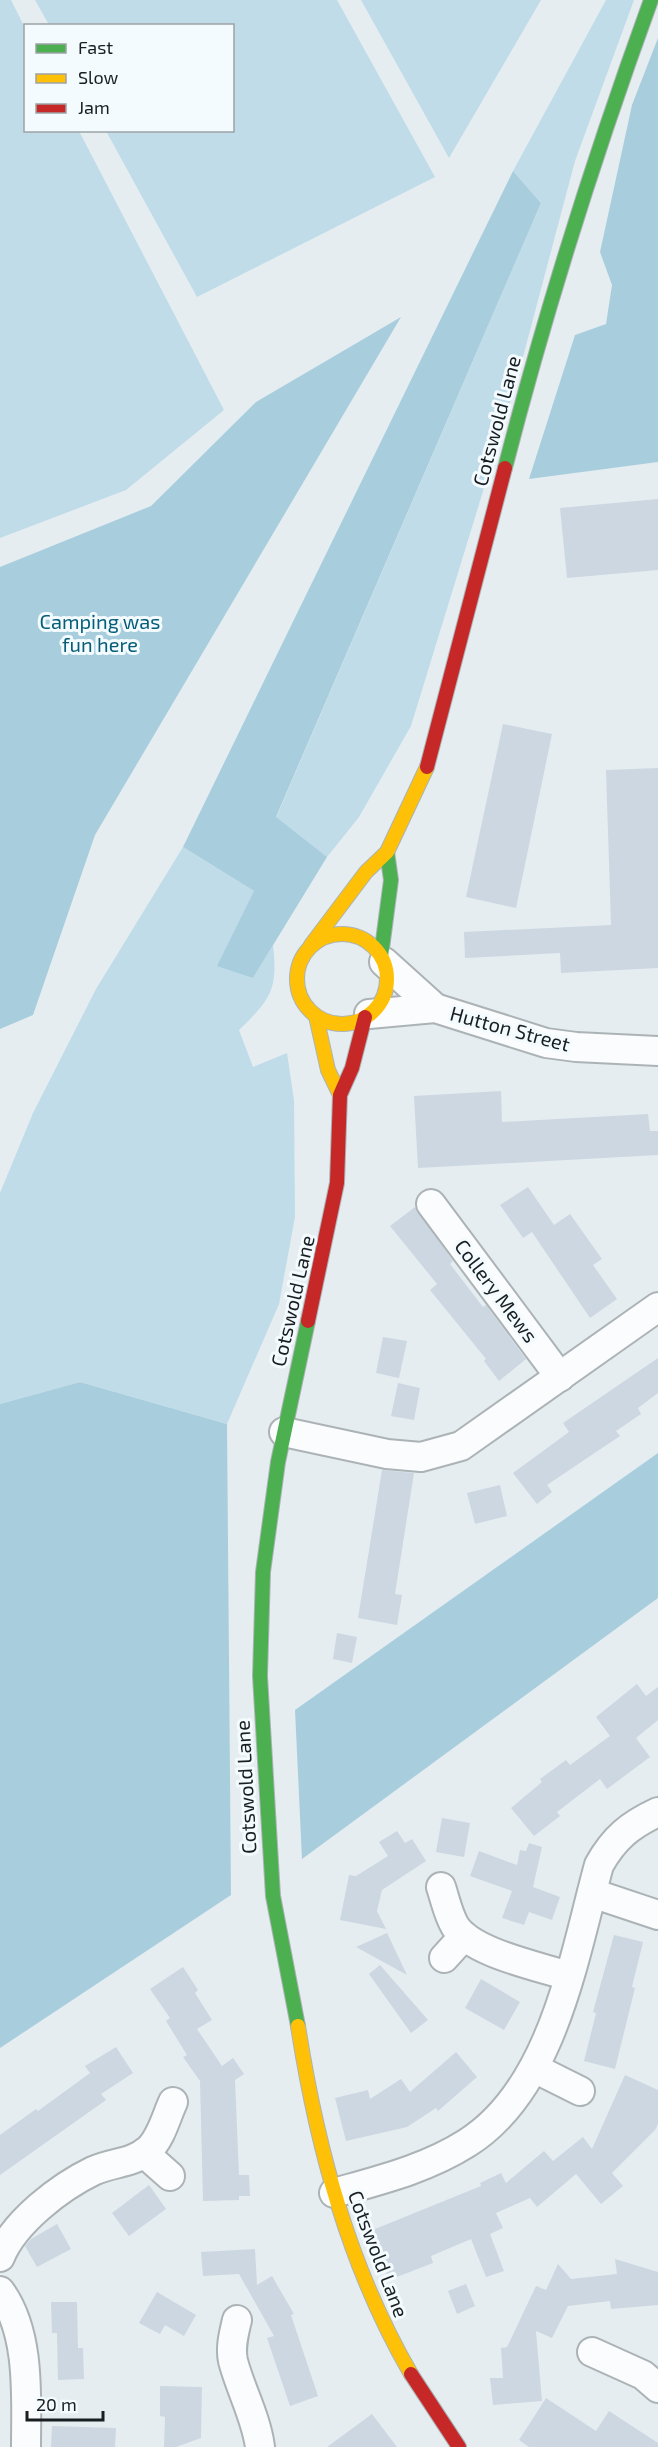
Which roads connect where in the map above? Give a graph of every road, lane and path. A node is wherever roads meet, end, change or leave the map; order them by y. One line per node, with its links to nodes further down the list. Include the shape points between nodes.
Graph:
1 (651, 0): 2 (street, Cotswold Lane, via 605,127 529,375 437,735 423,780)
2 (387, 852): 3 (street, Cotswold Lane, via 366,872); 4 (street, via 391,880)
3 (311, 945): 4 (street, via 335,934 349,934 361,938); 6 (street, via 302,957 297,982 305,1005)
4 (382, 959): 5 (street, Hutton Street); 7 (street, via 387,977 385,991)
5 (435, 1008): 7 (street, Hutton Street); 8 (street, Hutton Street, via 546,1043)
6 (316, 1016): 7 (street, via 340,1023); 9 (street, Cotswold Lane, via 328,1070)
7 (367, 1016): 9 (street, Cotswold Lane)
8 (658, 1051)
9 (340, 1095): 13 (street, Cotswold Lane, via 341,1140 334,1200)
10 (431, 1204): 12 (street, Collery Mews)
11 (658, 1306): 12 (street)
12 (560, 1377): 13 (street, via 461,1446 421,1457 387,1454)
13 (284, 1432): 26 (street, Cotswold Lane, via 263,1572 260,1676 264,1779 273,1896 309,2099)
14 (658, 1812): 16 (street, via 634,1823 609,1847 599,1865)
15 (441, 1887): 18 (street)
16 (592, 1893): 17 (street); 20 (street)
17 (658, 1915)
18 (464, 1936): 19 (street); 20 (street, via 485,1948)
19 (444, 1958)
20 (568, 1976): 21 (street)
21 (534, 2068): 22 (street); 26 (street, via 499,2115 468,2143 431,2162)
22 (580, 2091)
23 (173, 2102): 24 (street, via 159,2136)
24 (144, 2154): 25 (street); 27 (street, via 93,2171 33,2211 15,2229)
25 (170, 2176)
26 (334, 2193): 34 (street, Cotswold Lane, via 357,2265 389,2336)
27 (0, 2257)
28 (0, 2291): 32 (street, via 13,2314 19,2338)
29 (237, 2320): 33 (street, via 233,2360)
30 (592, 2352): 31 (street, via 643,2375)
31 (658, 2388)
32 (26, 2447)
33 (260, 2447)
34 (459, 2447)

